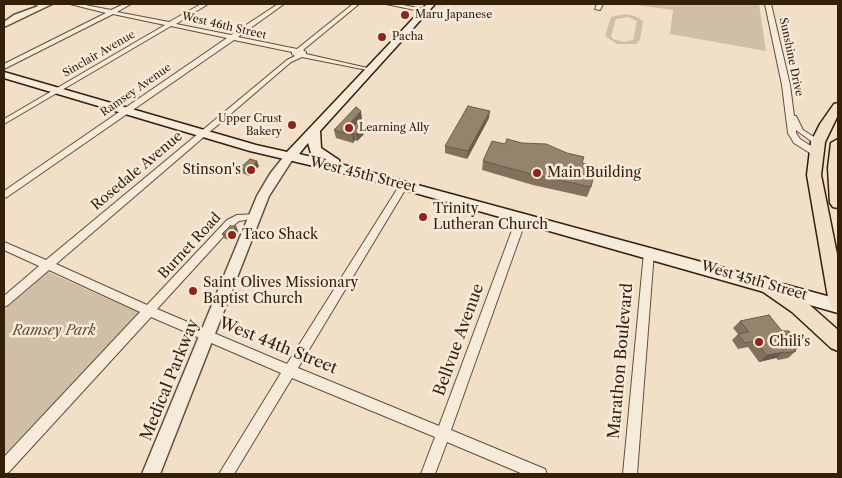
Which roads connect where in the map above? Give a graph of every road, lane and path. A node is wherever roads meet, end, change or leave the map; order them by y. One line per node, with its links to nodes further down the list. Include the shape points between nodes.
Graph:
1 (43, 4): 12 (street)
2 (73, 4): 10 (street, West 46th Street)
3 (128, 4): 10 (street)
4 (205, 4): 11 (street, Sinclair Avenue)
5 (281, 4): 13 (street, Ramsey Avenue)
6 (356, 4): 14 (street, Rosedale Avenue)
7 (389, 4): 9 (street)
8 (768, 4): 25 (street, Sunshine Drive, via 794,138)
9 (428, 7): 16 (main road)
10 (112, 12): 11 (street, West 46th Street); 15 (street)
11 (170, 24): 13 (street, West 46th Street); 18 (street, Sinclair Avenue)
12 (4, 25)
13 (231, 38): 14 (street, West 46th Street); 20 (street, Ramsey Avenue)
14 (297, 54): 16 (street, West 46th Street); 23 (street, Rosedale Avenue)
15 (4, 67)
16 (370, 70): 22 (main road)
17 (4, 75): 18 (main road, West 45th Street)
18 (57, 90): 20 (main road, West 45th Street); 21 (street, Sinclair Avenue)
19 (838, 107): 25 (main road, via 826,124)
20 (127, 111): 23 (main road, West 45th Street); 30 (street, Ramsey Avenue)
21 (4, 122)
22 (314, 132): 26 (main road); 28 (main road, via 314,146 318,154)
23 (204, 133): 26 (main road, West 45th Street); 36 (street, Rosedale Avenue)
24 (838, 143): 27 (main road)
25 (817, 148): 27 (main road); 39 (main road, via 814,176)
26 (289, 158): 28 (main road, West 45th Street); 32 (street, via 268,186)
27 (835, 158): 31 (main road)
28 (349, 170): 29 (main road, West 45th Street)
29 (404, 185): 33 (main road, West 45th Street); 43 (street)
30 (4, 195)
31 (838, 203)
32 (255, 216): 40 (street, Burnet Road, via 237,218 230,223); 41 (street, Medical Parkway)
33 (522, 217): 35 (main road, West 45th Street); 44 (street, Bellvue Avenue)
34 (4, 246): 36 (street, West 44th Street)
35 (649, 252): 37 (main road, West 45th Street); 50 (street, Marathon Boulevard)
36 (48, 265): 38 (street, Rosedale Avenue); 40 (street, West 44th Street)
37 (765, 284): 39 (main road, West 45th Street); 42 (main road, via 798,306)
38 (4, 302)
39 (838, 304)
40 (151, 310): 41 (street, West 44th Street); 45 (street, Burnet Road)
41 (207, 336): 43 (street, West 44th Street); 46 (street, Medical Parkway)
42 (838, 342)
43 (290, 370): 44 (street, West 44th Street); 47 (street)
44 (442, 434): 48 (street, Bellvue Avenue); 49 (street, West 44th Street)
45 (4, 467)
46 (151, 474)
47 (226, 474)
48 (428, 474)
49 (540, 474)
50 (628, 474)

